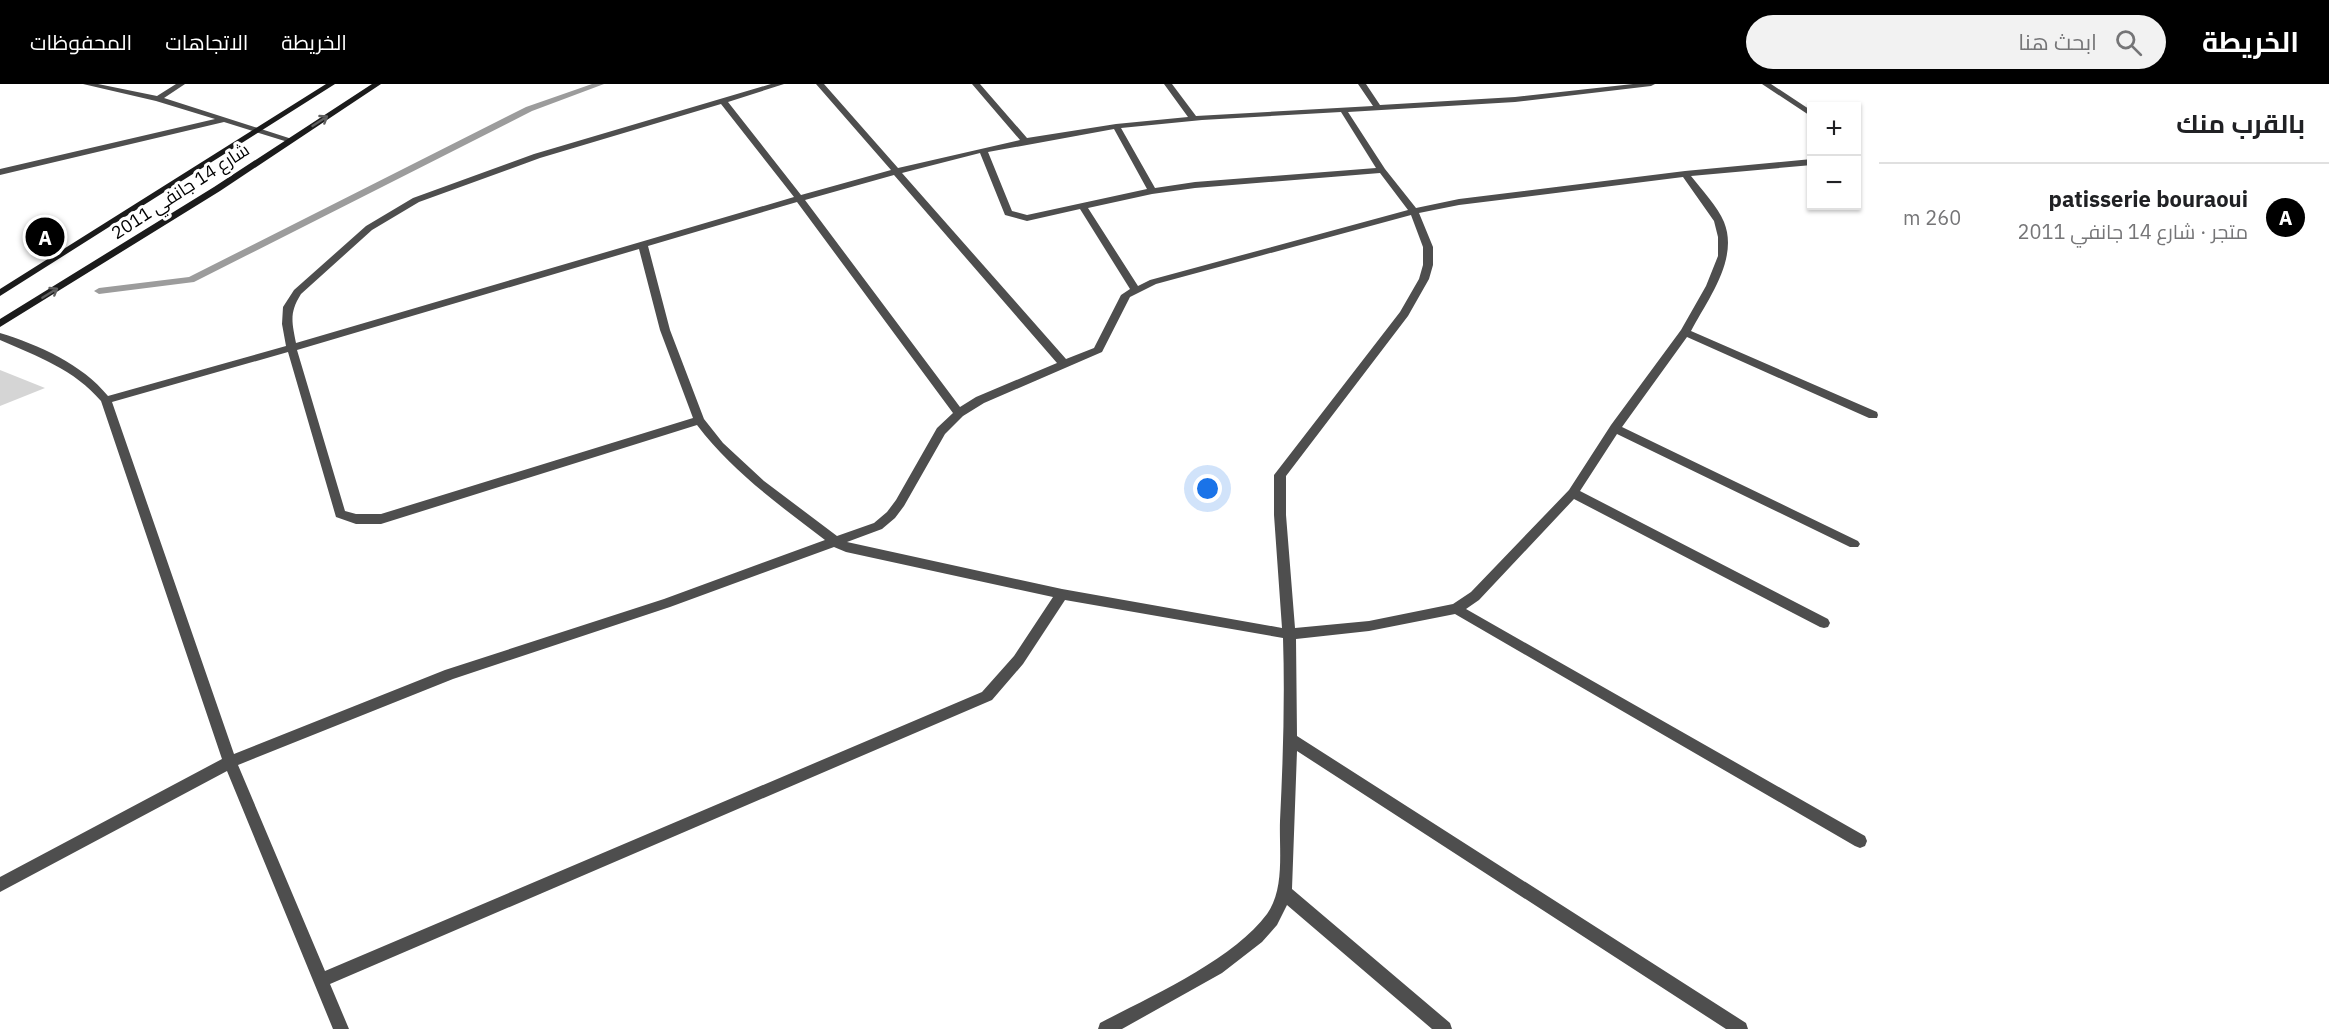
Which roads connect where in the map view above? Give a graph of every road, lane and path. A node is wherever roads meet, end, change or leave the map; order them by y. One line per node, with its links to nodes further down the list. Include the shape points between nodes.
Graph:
1 (87, 84): 12 (street)
2 (182, 84): 12 (street)
3 (331, 84): 20 (main road, شارع 14 جانفي 2011)
4 (377, 84): 21 (main road, شارع 14 جانفي 2011, one-way to 4)
5 (780, 84): 13 (street)
6 (819, 84): 27 (street)
7 (976, 84): 22 (street)
8 (1168, 84): 17 (street)
9 (1362, 84): 14 (street)
10 (1651, 84): 14 (street)
11 (1766, 84): 16 (street)
12 (158, 99): 18 (street)
13 (723, 101): 30 (street); 39 (street, via 537,156 416,200 387,215 297,292 288,307)
14 (1378, 108): 15 (street)
15 (1343, 110): 17 (street); 25 (street)
16 (1807, 112)
17 (1193, 118): 19 (street)
18 (223, 120): 20 (street); 26 (street)
19 (1116, 126): 22 (street); 29 (street)
20 (257, 130): 21 (street); 35 (main road, شارع 14 جانفي 2011)
21 (291, 140): 36 (main road, شارع 14 جانفي 2011, one-way to 21)
22 (1025, 141): 23 (street)
23 (983, 150): 27 (street); 31 (street, via 1012,216 1027,218)
24 (1807, 162): 28 (street)
25 (1382, 170): 29 (street); 32 (street)
26 (0, 172)
27 (896, 172): 30 (street); 40 (street)
28 (1685, 174): 32 (street, via 1497,196); 37 (street, via 1719,221 1723,256)
29 (1152, 191): 31 (street)
30 (800, 199): 33 (street); 42 (street)
31 (1083, 207): 34 (street)
32 (1414, 211): 34 (street); 52 (street, via 1428,247 1424,279 1404,314 1280,475)
33 (644, 245): 39 (street); 44 (street, via 665,330)
34 (1135, 289): 40 (street, via 1126,295 1098,350)
35 (0, 293)
36 (0, 324)
37 (1685, 332): 43 (street); 45 (street)
38 (0, 336): 41 (street, via 57,362 97,387)
39 (292, 349): 41 (street); 44 (street, via 340,514 356,519 381,519)
40 (1065, 365): 42 (street, via 980,400)
41 (106, 400): 54 (street)
42 (959, 413): 47 (street, via 941,431 891,515 878,526)
43 (1873, 415)
44 (699, 420): 47 (street, via 719,446 760,484)
45 (1615, 428): 46 (street); 48 (street)
46 (1573, 493): 50 (street, via 1475,596); 51 (street)
47 (836, 542): 49 (street); 54 (street, via 450,674)
48 (1854, 544)
49 (1062, 594): 52 (street); 58 (street, via 1015,666 987,696)
50 (1456, 609): 52 (street, via 1369,626); 55 (street)
51 (1824, 623)
52 (1289, 634): 53 (street)
53 (1291, 741): 57 (street); 62 (street)
54 (230, 762): 56 (street); 58 (street)
55 (1860, 841)
56 (0, 885)
57 (1284, 892): 60 (street, via 1272,919 1247,944 1196,980); 61 (street)
58 (322, 980): 59 (street)
59 (341, 1029)
60 (1106, 1029)
61 (1444, 1029)
62 (1740, 1029)

